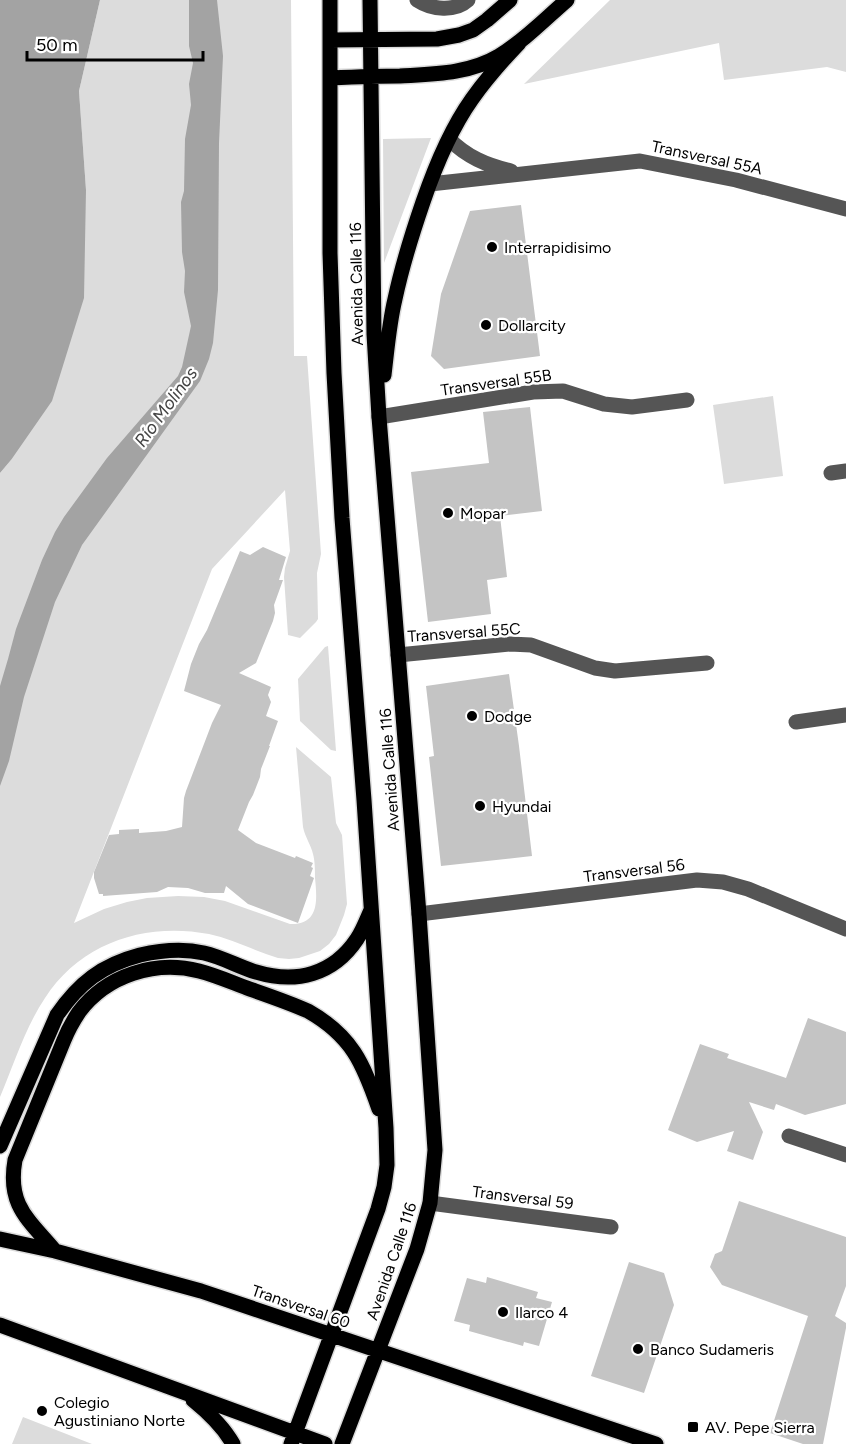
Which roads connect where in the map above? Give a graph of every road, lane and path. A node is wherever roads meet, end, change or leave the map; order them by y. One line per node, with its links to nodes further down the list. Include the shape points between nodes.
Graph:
1 (330, 0): 8 (main road, Avenida Calle 116)
2 (370, 0): 7 (main road, Avenida Calle 116)
3 (417, 0): 4 (street, via 429,7 444,8 463,5)
4 (468, 0)
5 (510, 0): 7 (main road, via 473,30 459,35)
6 (567, 0): 9 (main road)
7 (371, 39): 8 (main road); 10 (main road, Avenida Calle 116)
8 (330, 40): 11 (main road, Avenida Calle 116)
9 (519, 43): 10 (main road, via 498,57 458,71); 12 (main road, via 471,100)
10 (371, 76): 11 (main road); 17 (main road, Avenida Calle 116, via 373,289)
11 (330, 78): 22 (main road, Avenida Calle 116, via 334,373)
12 (449, 139): 13 (street, Transversal 55A, via 478,162); 14 (main road)
13 (522, 173): 14 (street, Transversal 55A); 15 (street, Transversal 55A, via 640,161 736,180)
14 (430, 183): 17 (main road, via 394,299)
15 (846, 210)
16 (687, 400): 17 (street, Transversal 55B, via 632,407 604,404 563,391 543,392)
17 (380, 417): 18 (main road, Avenida Calle 116)
18 (398, 655): 19 (street, Transversal 55C, via 510,644 531,645 595,668 615,671); 23 (main road, Avenida Calle 116)
19 (707, 663)
20 (846, 715): 21 (street)
21 (796, 722)
22 (372, 908): 25 (main road, Avenida Calle 116); 27 (main road, via 348,952 309,975 278,977 206,953 182,950 159,950 96,973 57,1015)
23 (418, 914): 24 (street, Transversal 56, via 697,880 748,889); 29 (main road, Avenida Calle 116, via 435,1150)
24 (846, 929)
25 (386, 1128): 32 (main road, via 362,1064 347,1042 315,1015 198,971 147,969 121,977 92,998 72,1024 15,1160 12,1174 17,1202); 34 (main road, Avenida Calle 116, via 384,1187)
26 (789, 1136): 28 (street)
27 (0, 1146)
28 (846, 1155)
29 (430, 1203): 30 (street, Transversal 59); 35 (main road, Avenida Calle 116)
30 (611, 1227)
31 (0, 1239): 32 (main road, Transversal 60)
32 (55, 1251): 34 (main road, Transversal 60, via 201,1291)
33 (0, 1325): 36 (main road)
34 (332, 1335): 35 (main road, Transversal 60); 37 (main road, Avenida Calle 116)
35 (378, 1351): 40 (main road, Avenida Calle 116); 41 (main road, Transversal 60)
36 (169, 1387): 37 (main road); 38 (main road, via 211,1415)
37 (293, 1439): 39 (main road)
38 (233, 1444)
39 (325, 1444)
40 (342, 1444)
41 (656, 1444)

